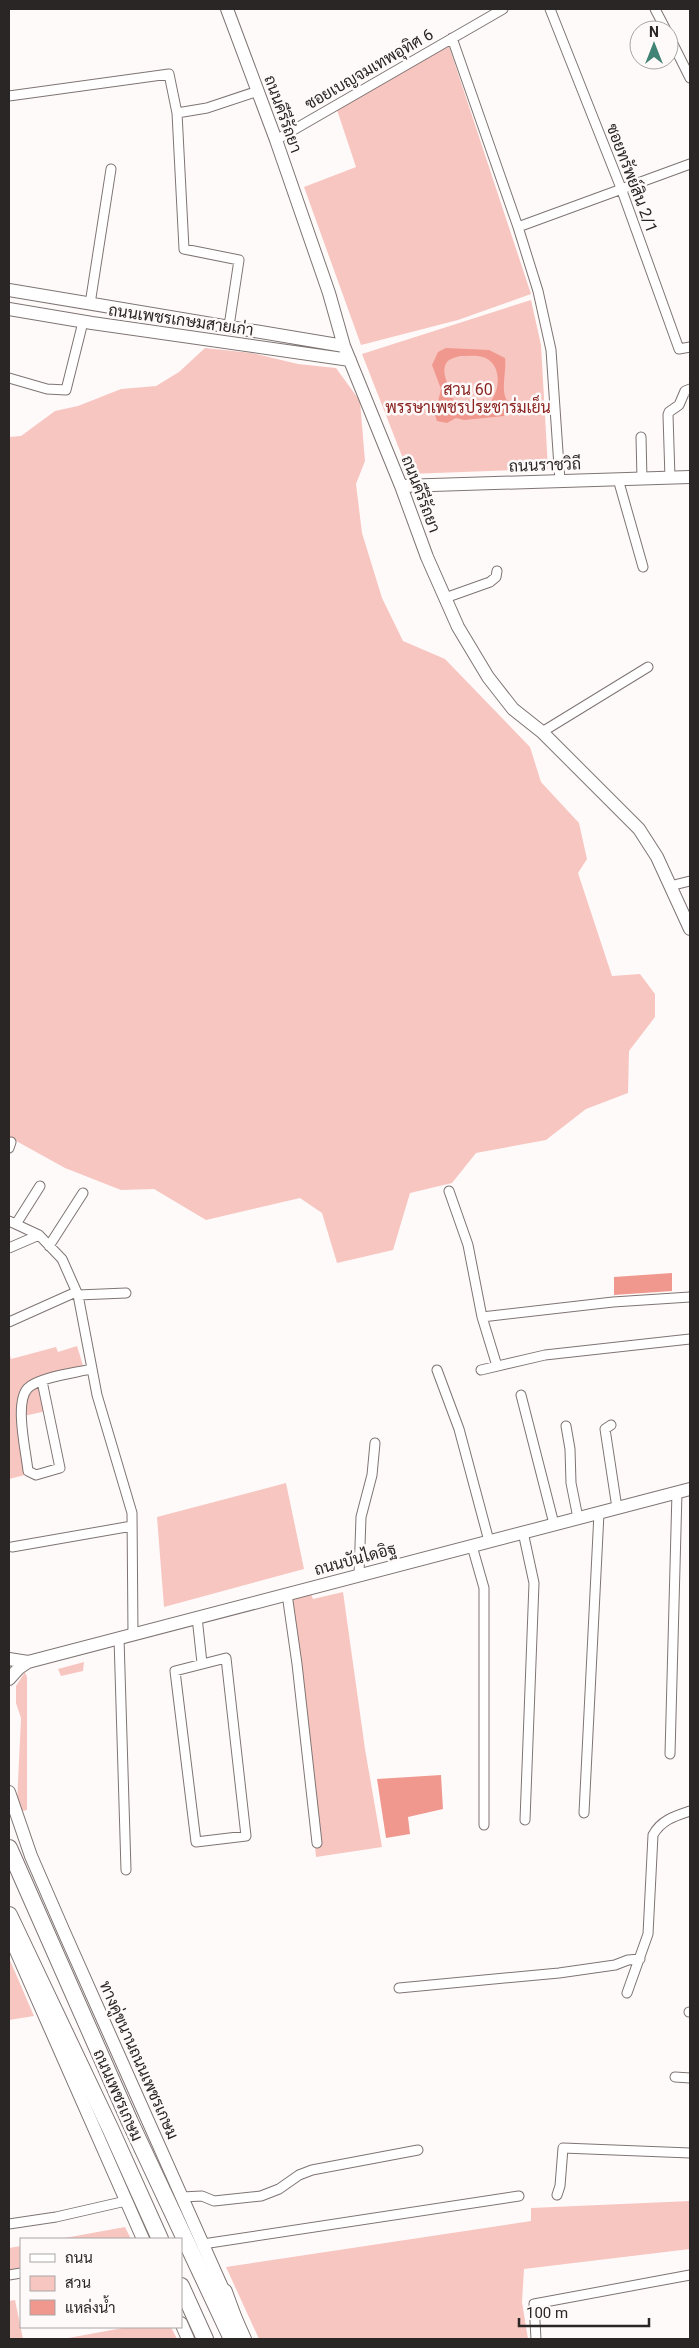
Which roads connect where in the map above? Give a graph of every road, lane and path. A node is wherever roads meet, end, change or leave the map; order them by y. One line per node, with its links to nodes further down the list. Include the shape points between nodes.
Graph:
1 (227, 9): 7 (main road, ถนนคีรีรัถยา)
2 (503, 9): 4 (street, ซอยเบญจมเทพอุทิศ 6)
3 (550, 9): 13 (street, ซอยทรัพย์สิน 2/1)
4 (452, 38): 10 (street, ซอยเบญจมเทพอุทิศ 6); 14 (street)
5 (679, 56): 6 (street)
6 (690, 78)
7 (258, 91): 9 (street, via 207,108); 10 (main road, ถนนคีรีรัถยา)
8 (9, 96): 9 (street, via 169,74)
9 (177, 113): 19 (street, via 184,249 239,260)
10 (276, 140): 20 (main road, ถนนคีรีรัถยา)
11 (690, 164): 13 (street)
12 (111, 169): 16 (street)
13 (620, 188): 14 (street); 21 (street, ซอยทรัพย์สิน 2/1, via 679,349)
14 (518, 227): 30 (street, via 538,291 551,350)
15 (9, 290): 16 (main road, ถนนเพชรเกษมสายเก่า)
16 (90, 304): 19 (main road, ถนนเพชรเกษมสายเก่า)
17 (9, 308): 18 (main road, ถนนเพชรเกษมสายเก่า)
18 (83, 322): 22 (main road, ถนนเพชรเกษมสายเก่า); 23 (street, via 66,390)
19 (229, 326): 20 (main road, ถนนเพชรเกษมสายเก่า)
20 (344, 346): 22 (main road, ถนนคีรีรัถยา)
21 (690, 347)
22 (350, 360): 31 (main road, ถนนคีรีรัถยา)
23 (9, 378)
24 (690, 389): 27 (street, via 685,391 679,405 668,415)
25 (641, 437): 26 (street)
26 (642, 478): 27 (main road, ถนนราชวิถี); 29 (main road, ถนนราชวิถี)
27 (670, 478): 28 (main road, ถนนราชวิถี)
28 (690, 478)
29 (618, 479): 30 (main road, ถนนราชวิถี); 32 (street)
30 (560, 481): 31 (main road, ถนนราชวิถี)
31 (401, 486): 34 (main road, ถนนคีรีรัถยา)
32 (643, 567)
33 (497, 570): 34 (street, via 496,577 490,582)
34 (445, 598): 36 (main road, ถนนคีรีรัถยา, via 488,677 513,709)
35 (648, 667): 36 (street)
36 (542, 732): 38 (main road, ถนนคีรีรัถยา, via 639,829)
37 (690, 881): 38 (street)
38 (670, 886): 39 (main road, ถนนคีรีรัถยา)
39 (690, 929)
40 (40, 1186): 43 (street)
41 (449, 1190): 50 (street, via 468,1246)
42 (83, 1193): 45 (street)
43 (12, 1222): 44 (street)
44 (39, 1235): 45 (street); 46 (street)
45 (49, 1246): 48 (street, via 62,1259)
46 (9, 1248)
47 (126, 1293): 48 (street)
48 (77, 1294): 51 (street); 54 (street)
49 (690, 1297): 50 (street)
50 (482, 1317): 53 (street)
51 (9, 1322)
52 (690, 1339): 53 (street, via 545,1355)
53 (497, 1366): 56 (street)
54 (91, 1369): 57 (street); 68 (street, via 96,1396 130,1505)
55 (437, 1370): 70 (street, via 459,1430)
56 (481, 1370)
57 (42, 1381): 57 (street, via 29,1387 23,1396 21,1411 28,1470 36,1475 60,1468)
58 (521, 1395): 67 (street)
59 (611, 1425): 64 (street, via 605,1429)
60 (566, 1426): 66 (street)
61 (375, 1443): 73 (street, via 372,1475 361,1518)
62 (690, 1488): 63 (main road, ถนนบันไดอิฐ)
63 (677, 1492): 64 (main road, ถนนบันไดอิฐ); 82 (street)
64 (618, 1508): 65 (main road, ถนนบันไดอิฐ)
65 (599, 1513): 66 (main road, ถนนบันไดอิฐ); 85 (street)
66 (578, 1518): 67 (main road, ถนนบันไดอิฐ)
67 (554, 1524): 69 (main road, ถนนบันไดอิฐ)
68 (132, 1526): 72 (street); 76 (street)
69 (523, 1532): 70 (main road, ถนนบันไดอิฐ); 86 (street, via 534,1583)
70 (489, 1541): 71 (main road, ถนนบันไดอิฐ)
71 (472, 1546): 73 (main road, ถนนบันไดอิฐ); 87 (street, via 484,1588)
72 (12, 1547)
73 (359, 1574): 74 (main road, ถนนบันไดอิฐ)
74 (287, 1594): 75 (main road, ถนนบันไดอิฐ); 88 (street)
75 (197, 1617): 76 (main road, ถนนบันไดอิฐ); 80 (street)
76 (133, 1634): 77 (main road, ถนนบันไดอิฐ)
77 (120, 1638): 79 (main road, ถนนบันไดอิฐ); 90 (street)
78 (9, 1660): 79 (main road, ถนนบันไดอิฐ); 81 (main road)
79 (28, 1662): 81 (main road, ถนนบันไดอิฐ)
80 (202, 1663): 80 (street, via 175,1671 196,1842 246,1836 226,1658)
81 (9, 1680)
82 (670, 1754)
83 (9, 1792): 102 (main road, ทางคู่ขนานถนนเพชรเกษม, via 31,1856)
84 (690, 1811): 93 (street, via 658,1826 654,1835 648,1934)
85 (584, 1813)
86 (525, 1820)
87 (484, 1825)
88 (316, 1843)
89 (9, 1848): 116 (highway, ถนนเพชรเกษม, via 130,2122)
90 (126, 1870)
91 (9, 1915): 106 (highway, ถนนเพชรเกษม)
92 (10, 1941): 103 (main road)
93 (640, 1958): 94 (street, via 559,1973); 95 (street)
94 (399, 1988)
95 (627, 1993)
96 (675, 2077): 97 (street)
97 (690, 2078)
98 (418, 2150): 102 (street, via 312,2170 261,2196 226,2201 209,2201 202,2196)
99 (690, 2153): 100 (street, via 563,2148)
100 (557, 2195)
101 (519, 2196): 107 (street)
102 (182, 2197): 107 (main road, ทางคู่ขนานถนนเพชรเกษม)
103 (126, 2201): 104 (street); 105 (main road)
104 (9, 2224)
105 (143, 2238)
106 (160, 2238)
107 (203, 2244): 110 (main road, ทางคู่ขนานถนนเพชรเกษม)
108 (690, 2276): 119 (street, via 534,2304)
109 (182, 2288): 115 (highway)
110 (224, 2292): 117 (highway); 118 (main road, ทางคู่ขนานถนนเพชรเกษม)
111 (182, 2316): 114 (highway)
112 (182, 2325): 113 (main road)
113 (188, 2339)
114 (195, 2339)
115 (205, 2339)
116 (232, 2339)
117 (241, 2339)
118 (245, 2339)
119 (536, 2339)

